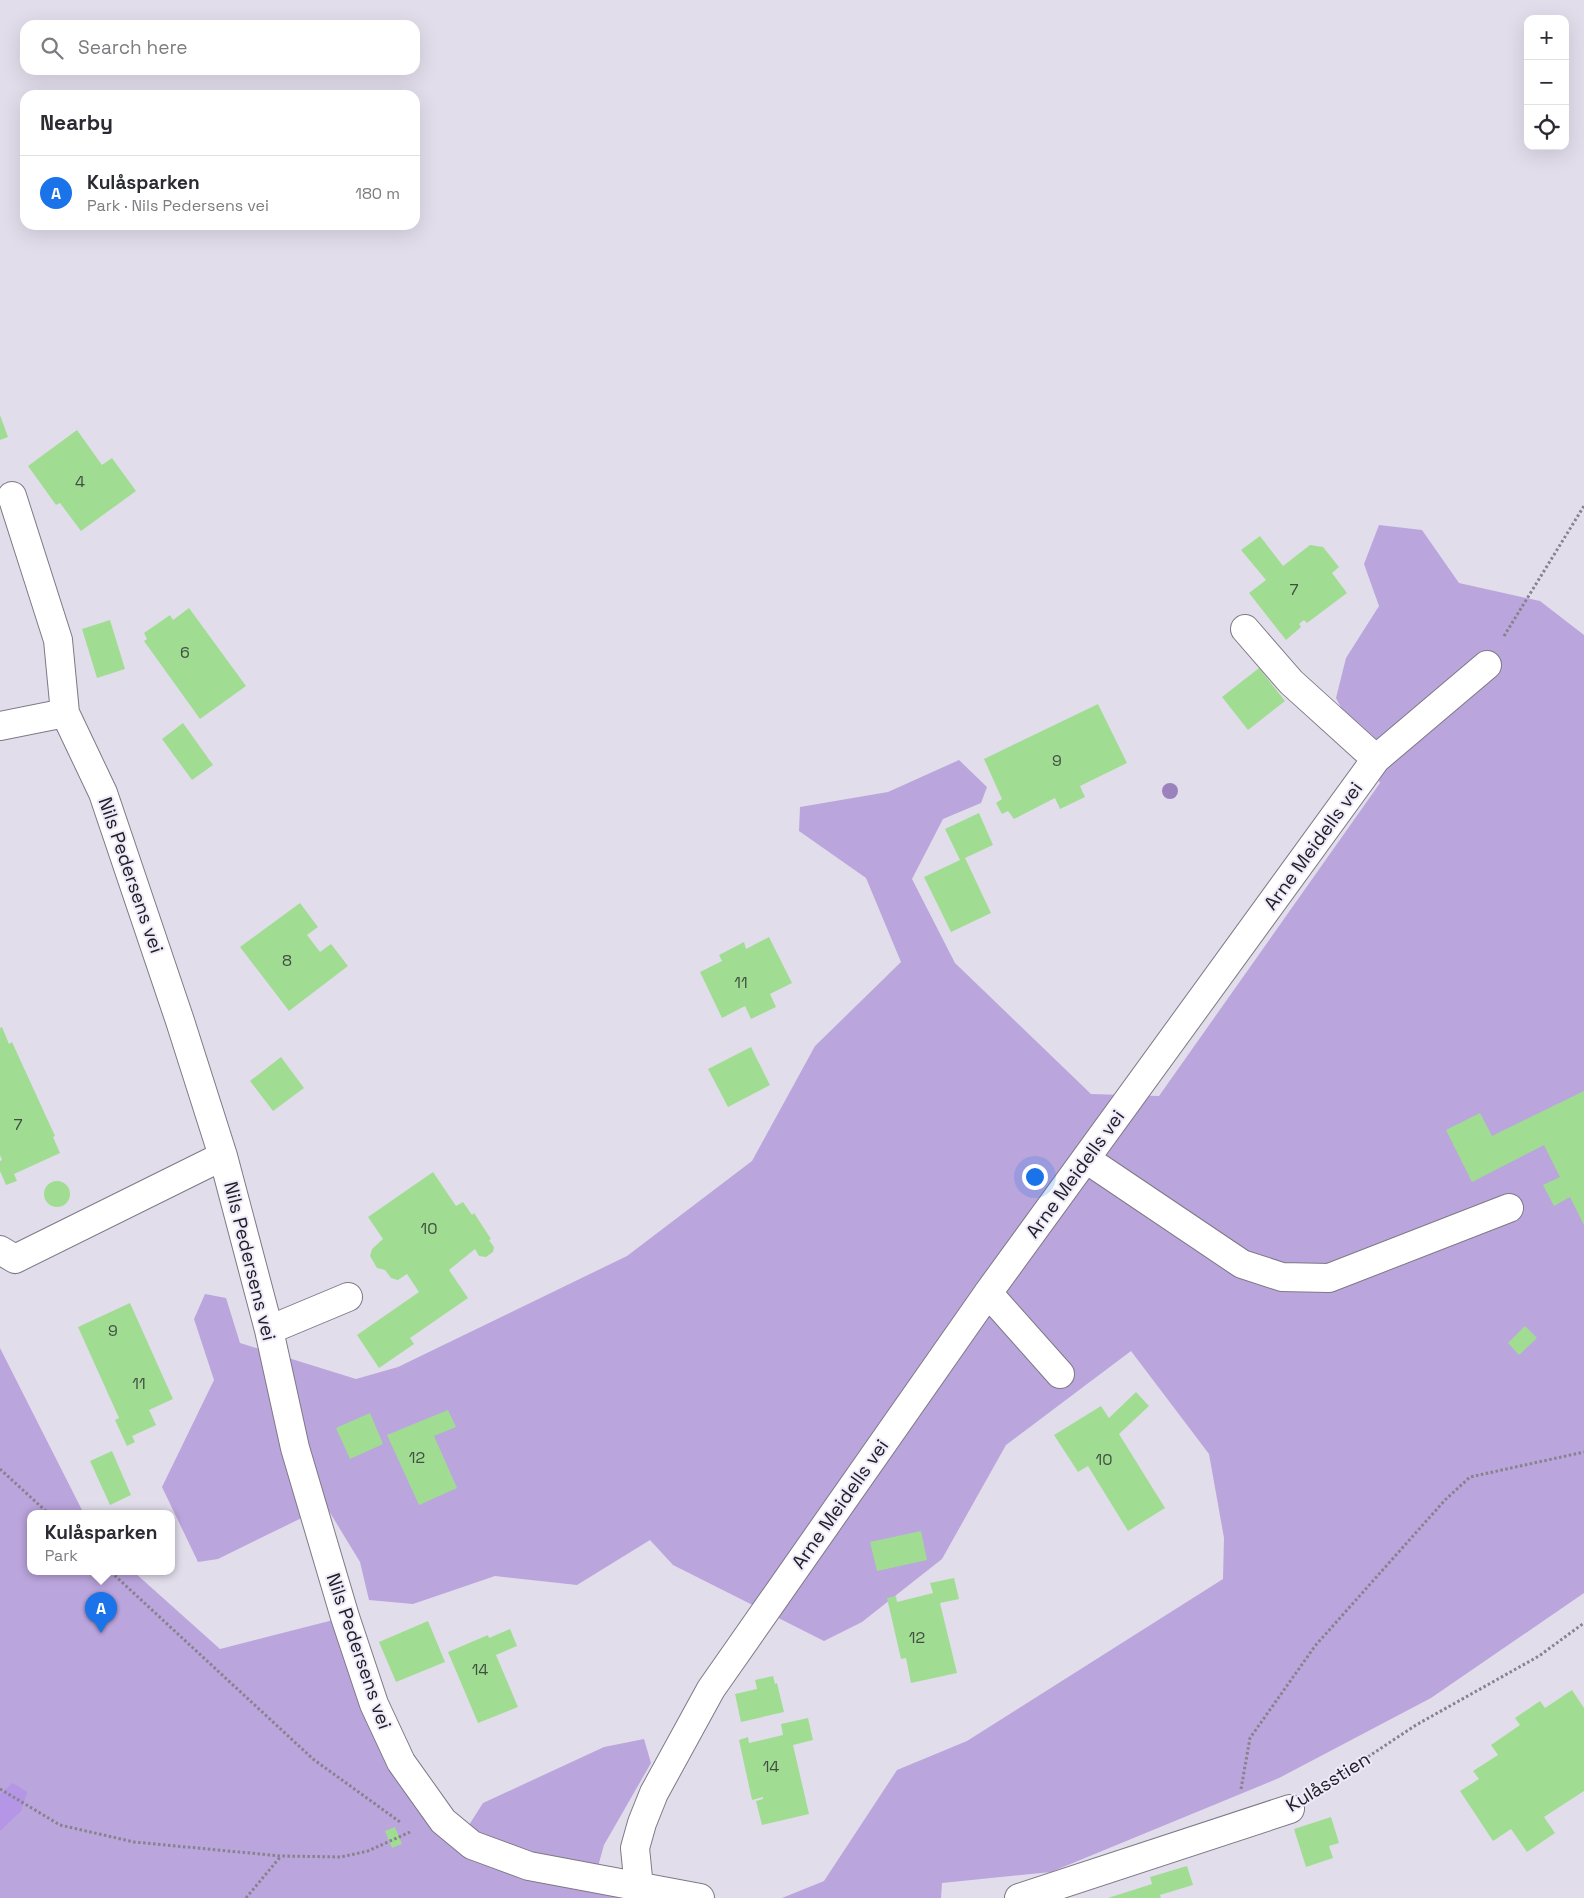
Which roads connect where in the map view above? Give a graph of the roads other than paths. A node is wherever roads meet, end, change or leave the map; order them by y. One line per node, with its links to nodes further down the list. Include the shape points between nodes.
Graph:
1 (12, 496): 4 (street, Nils Pedersens vei, via 58,640)
2 (1245, 629): 6 (street, via 1291,682)
3 (1487, 665): 6 (street, Arne Meidells vei)
4 (65, 713): 5 (street); 7 (street, Nils Pedersens vei, via 103,793)
5 (0, 726)
6 (1376, 759): 8 (street, Arne Meidells vei)
7 (223, 1156): 10 (street, via 15,1260); 13 (street, Nils Pedersens vei)
8 (1086, 1159): 9 (street, via 1242,1264 1282,1276 1329,1278); 11 (street, Arne Meidells vei)
9 (1508, 1208)
10 (0, 1250)
11 (988, 1292): 14 (street); 16 (street, Arne Meidells vei, via 711,1689 654,1792 642,1823 635,1848)
12 (348, 1297): 13 (street)
13 (269, 1330): 16 (street, Nils Pedersens vei, via 295,1448 345,1617 374,1704 401,1762 443,1820 472,1845 529,1866)
14 (1060, 1374)
15 (1290, 1809): 18 (street, Kulåsstien)
16 (639, 1892): 17 (street)
17 (700, 1898)
18 (1019, 1898)

